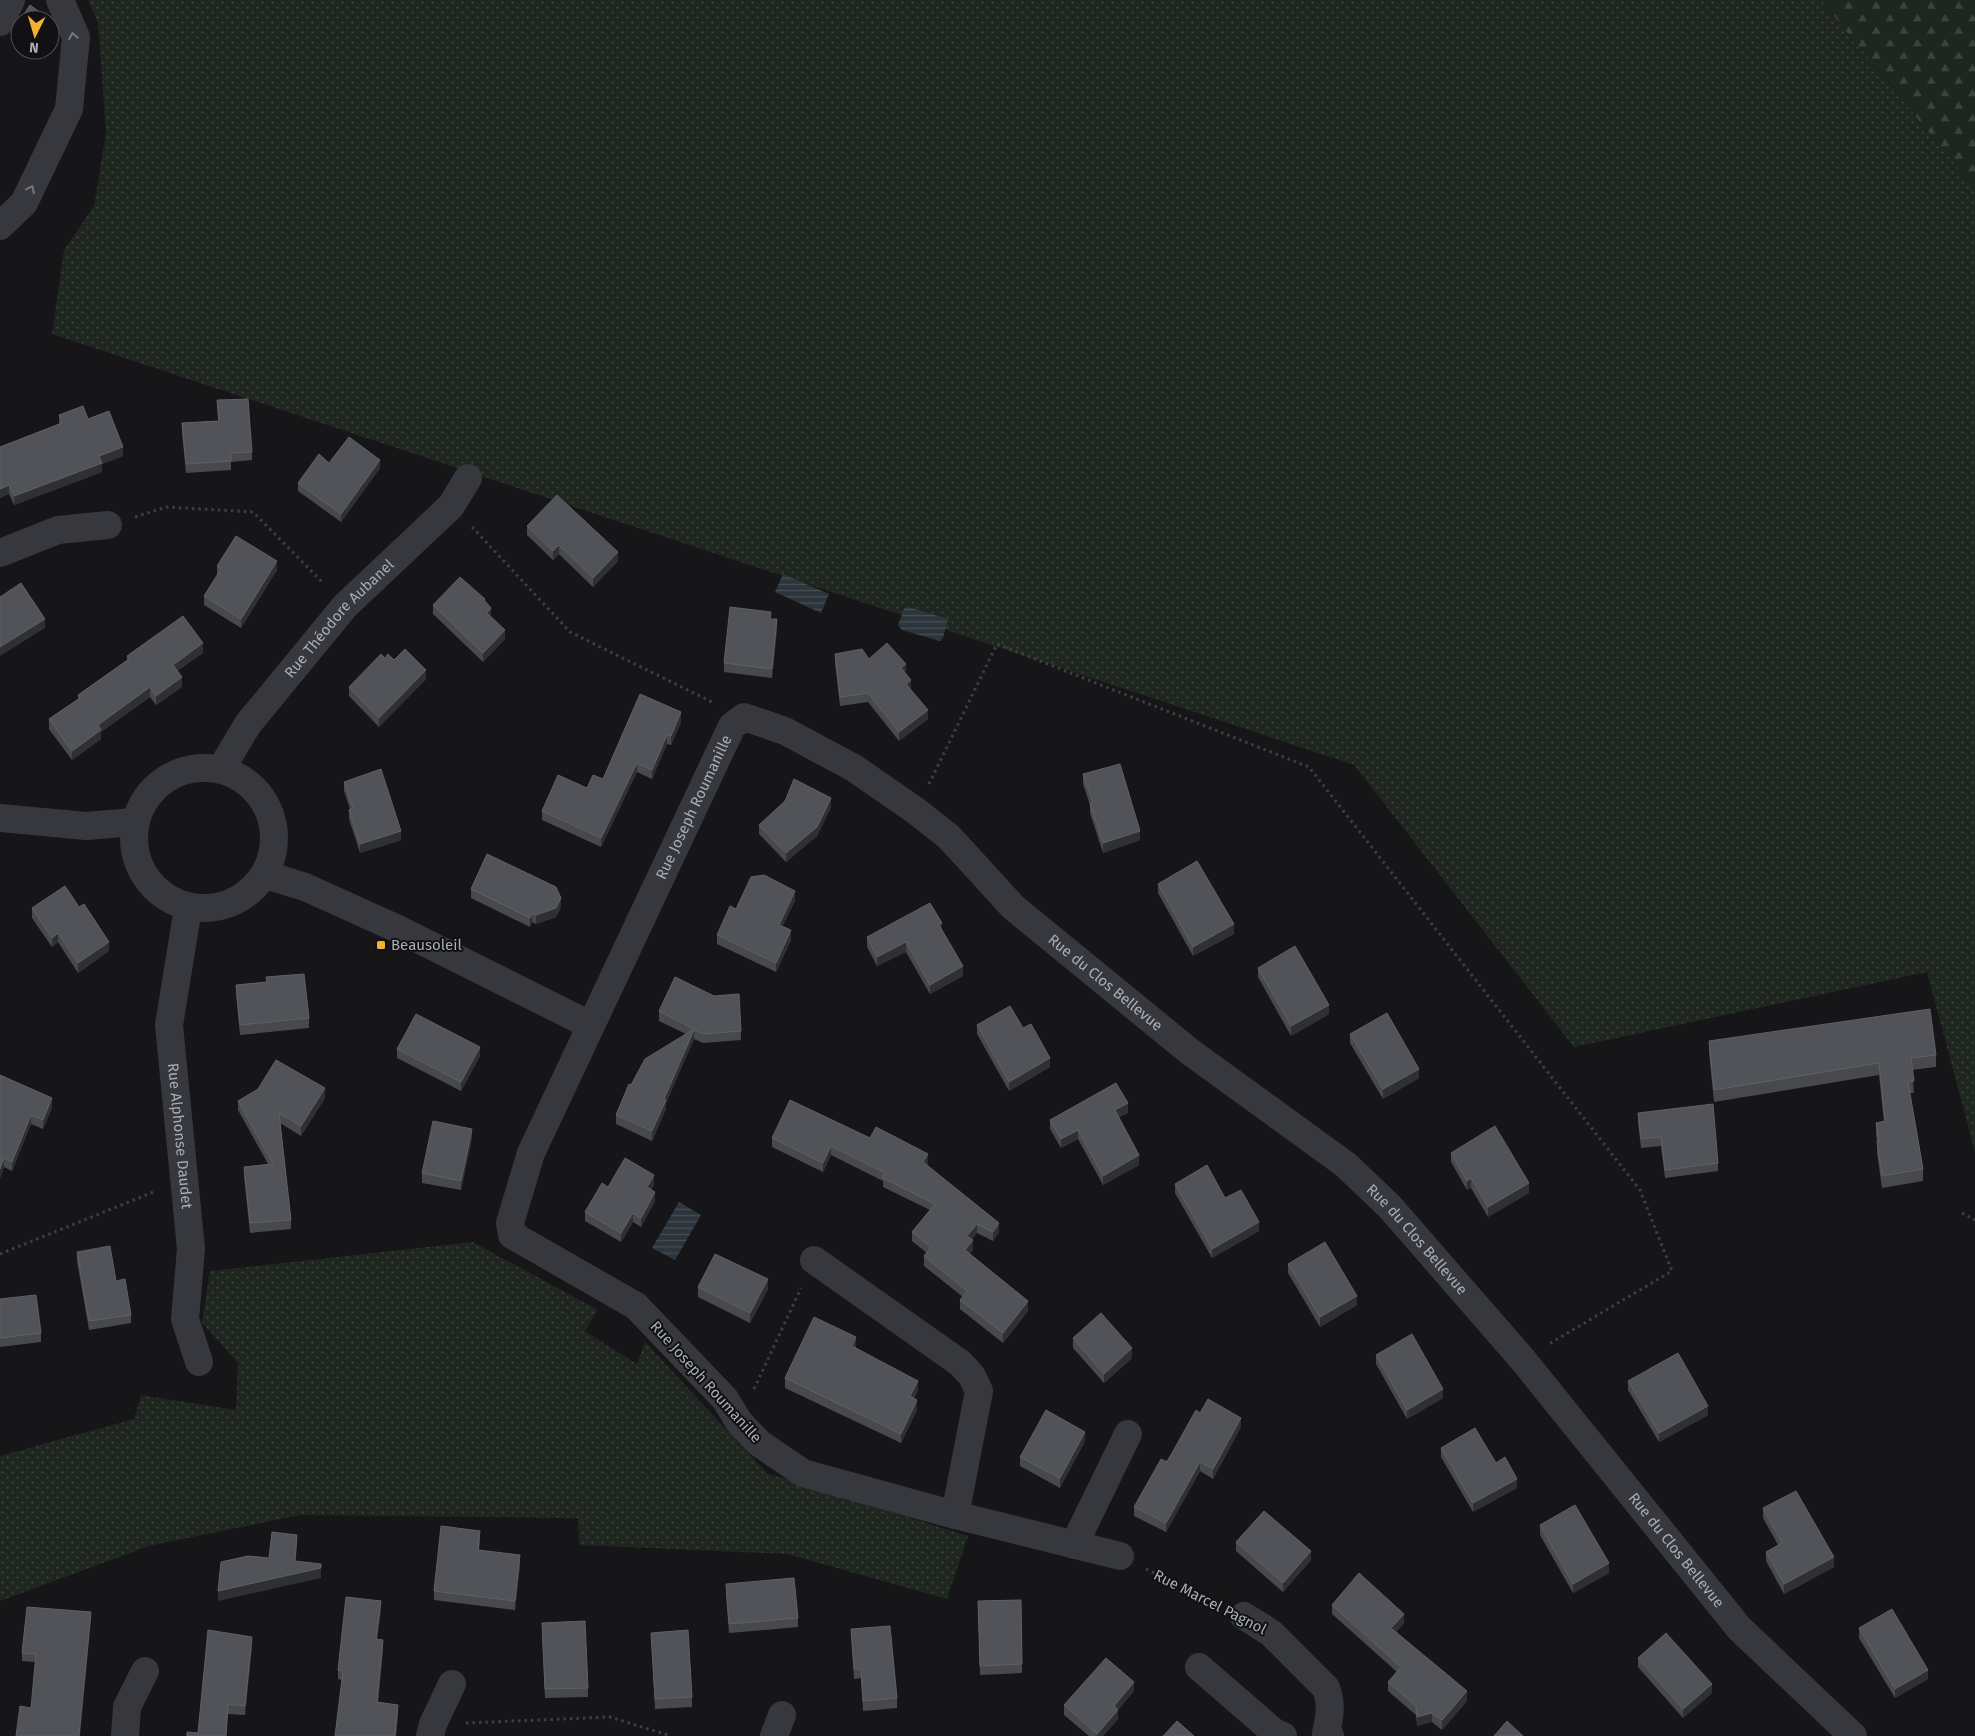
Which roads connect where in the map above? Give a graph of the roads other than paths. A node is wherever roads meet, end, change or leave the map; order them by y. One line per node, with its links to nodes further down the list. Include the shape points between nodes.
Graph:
1 (12, 0): 3 (street)
2 (60, 0): 4 (street, one-way to 2, via 24,203 69,109 76,37)
3 (0, 22)
4 (0, 226)
5 (468, 478): 8 (street, Rue Théodore Aubanel, via 451,506 345,606 248,724)
6 (108, 525): 7 (street, via 58,530)
7 (0, 553)
8 (222, 769): 11 (street, via 184,769 151,789); 12 (street, via 251,784 270,810 276,843)
9 (916, 811): 14 (street, Rue Joseph Roumanille, via 854,768 785,731 744,717 732,726); 29 (street, Rue du Clos Bellevue, via 949,836 1013,907 1189,1051 1346,1165 1390,1208 1523,1360 1739,1628)
10 (0, 818): 11 (street, via 86,826)
11 (134, 822): 13 (street, via 135,860 155,891)
12 (266, 874): 13 (street, via 232,904); 14 (street, via 305,887 398,929)
13 (188, 908): 16 (street, Rue Alphonse Daudet, via 169,1025 191,1249 185,1319)
14 (590, 1025): 18 (street, Rue Joseph Roumanille, via 531,1153 510,1223 512,1235 636,1306 725,1399 739,1422 760,1443 803,1473)
15 (814, 1260): 18 (street, via 960,1363 972,1376 979,1390)
16 (199, 1362)
17 (1128, 1434): 19 (street)
18 (955, 1515): 19 (street, Rue Joseph Roumanille)
19 (1074, 1546): 20 (street, Rue Joseph Roumanille)
20 (1120, 1556)
21 (1244, 1616): 26 (street, Rue Marcel Pagnol, via 1271,1633 1326,1688 1331,1712)
22 (1199, 1667): 28 (street, via 1274,1732)
23 (146, 1671): 27 (street, via 127,1707)
24 (452, 1684): 25 (street)
25 (431, 1730)
26 (1324, 1735)
27 (125, 1736)
28 (1283, 1736)
29 (1852, 1736)

